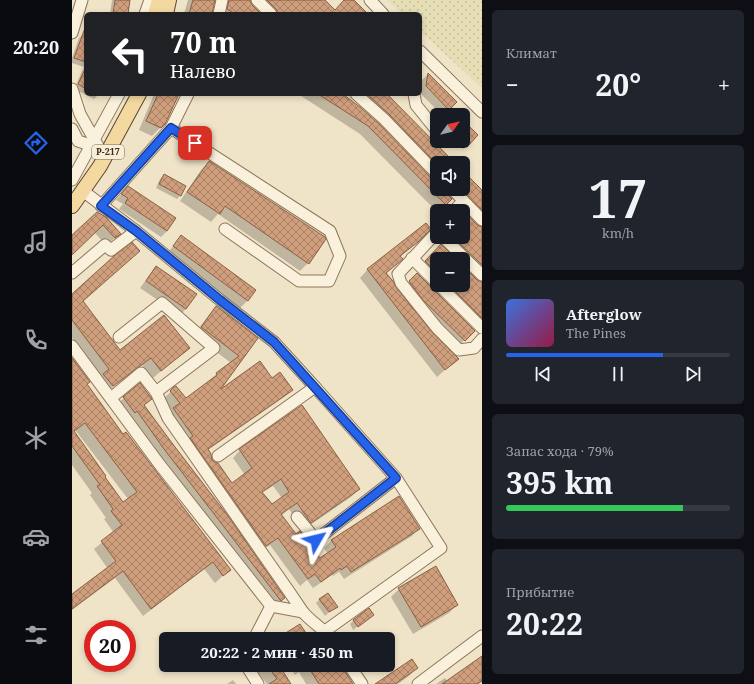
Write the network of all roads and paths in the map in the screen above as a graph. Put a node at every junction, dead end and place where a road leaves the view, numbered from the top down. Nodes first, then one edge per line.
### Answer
1 (82, 0) edge
2 (150, 0) edge
3 (159, 0) edge
4 (169, 0) edge
5 (257, 0) edge
6 (370, 0) edge
7 (146, 12) edge
8 (156, 12) edge
9 (166, 12) edge
10 (269, 12) edge
11 (381, 12) edge
12 (72, 33) edge
13 (422, 56) edge
14 (72, 89) edge
15 (118, 96) edge
16 (127, 96) edge
17 (138, 96) edge
18 (187, 96) edge
19 (358, 96) edge
20 (414, 96) edge
21 (482, 112) edge
22 (430, 122) edge
23 (171, 128) junction
24 (72, 129) edge
25 (95, 144) junction
26 (430, 167) edge
27 (72, 180) edge
28 (77, 191) edge
29 (458, 196) edge
30 (463, 201) junction
31 (460, 204) edge
32 (72, 206) edge
33 (101, 206) junction
34 (482, 220) edge
35 (225, 229) dead end
36 (136, 231) junction
37 (430, 239) edge
38 (450, 244) edge
39 (412, 258) junction
40 (72, 273) edge
41 (482, 275) edge
42 (430, 276) edge
43 (446, 292) edge
44 (482, 328) edge
45 (119, 337) dead end
46 (482, 338) edge
47 (72, 346) edge
48 (315, 387) junction
49 (156, 392) junction
50 (111, 398) junction
51 (218, 456) dead end
52 (396, 478) junction
53 (297, 517) dead end
54 (271, 606) junction
55 (302, 612) junction
56 (258, 632) edge
57 (324, 632) edge
58 (332, 632) edge
59 (482, 636) edge
60 (250, 672) edge
61 (354, 672) edge
62 (258, 684) edge
63 (362, 684) edge
64 (418, 684) edge

1 - 12 street
2 - 7 street
3 - 8 main road
4 - 9 main road
5 - 10 street
6 - 11 street
13 - 21 street
14 - 25 street
15 - 25 street
16 - 25 main road, Р-217
17 - 28 main road, Р-217
18 - 23 street
19 - 26 street
20 - 22 street
23 - 33 street
23 - 35 street
24 - 25 street
25 - 27 street
25 - 28 main road, Р-217
28 - 32 main road, Р-217
28 - 33 street
29 - 30 street
30 - 31 street
30 - 34 street
33 - 36 street
36 - 40 street
36 - 48 street
37 - 39 street
38 - 41 street
39 - 42 street
39 - 46 street
43 - 44 street
45 - 49 street
47 - 50 street
48 - 51 street
48 - 52 street
49 - 50 street
49 - 55 street
50 - 54 street
52 - 53 street
52 - 58 street
54 - 55 street
54 - 56 street
55 - 57 street
59 - 64 street
60 - 62 street
61 - 63 street

